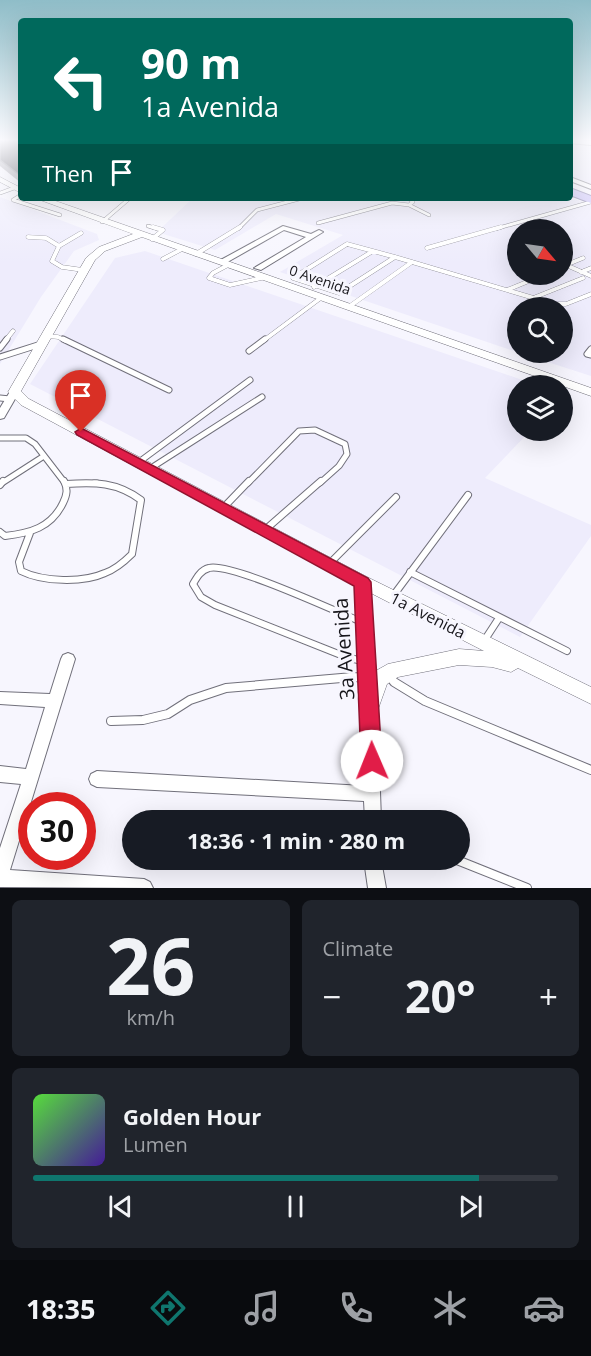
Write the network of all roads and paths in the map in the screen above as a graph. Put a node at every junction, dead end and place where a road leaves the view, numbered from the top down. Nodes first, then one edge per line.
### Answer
1 (2, 180) edge
2 (574, 180) edge
3 (591, 187) edge
4 (18, 190) edge
5 (573, 190) edge
6 (18, 191) edge
7 (18, 192) edge
8 (0, 193) edge
9 (591, 199) edge
10 (47, 201) edge
11 (126, 201) edge
12 (291, 201) edge
13 (412, 201) edge
14 (392, 203) joint
15 (409, 205) junction
16 (60, 215) dead end
17 (429, 215) dead end
18 (102, 222) junction
19 (318, 222) dead end
20 (148, 226) dead end
21 (81, 233) dead end
22 (139, 235) junction
23 (28, 237) dead end
24 (152, 239) junction
25 (59, 246) junction
26 (427, 248) dead end
27 (182, 249) junction
28 (374, 251) junction
29 (196, 254) junction
30 (395, 257) junction
31 (583, 258) dead end
32 (163, 259) dead end
33 (226, 262) junction
34 (412, 262) junction
35 (591, 268) edge
36 (83, 270) junction
37 (581, 272) junction
38 (262, 273) junction
39 (591, 276) edge
40 (583, 278) dead end
41 (519, 285) edge
42 (314, 286) junction
43 (507, 290) junction
44 (591, 294) edge
45 (322, 297) junction
46 (530, 297) edge
47 (536, 297) edge
48 (573, 301) edge
49 (350, 306) junction
50 (13, 331) dead end
51 (44, 339) junction
52 (0, 348) edge
53 (591, 349) edge
54 (249, 351) dead end
55 (591, 355) edge
56 (0, 357) edge
57 (250, 380) dead end
58 (169, 390) dead end
59 (591, 392) edge
60 (8, 396) edge
61 (262, 397) dead end
62 (0, 416) edge
63 (0, 438) edge
64 (44, 456) junction
65 (144, 466) junction
66 (66, 484) junction
67 (0, 485) edge
68 (468, 495) dead end
69 (396, 497) dead end
70 (223, 508) junction
71 (265, 530) junction
72 (0, 532) edge
73 (30, 533) junction
74 (328, 564) junction
75 (410, 573) junction
76 (363, 582) junction
77 (392, 597) junction
78 (499, 618) junction
79 (363, 623) junction
80 (483, 643) junction
81 (567, 651) dead end
82 (68, 659) dead end
83 (367, 662) junction
84 (388, 674) junction
85 (544, 674) junction
86 (368, 679) junction
87 (591, 696) edge
88 (0, 698) edge
89 (55, 701) junction
90 (370, 706) junction
91 (111, 721) dead end
92 (591, 770) edge
93 (0, 774) edge
94 (31, 777) junction
95 (96, 779) dead end
96 (373, 794) junction
97 (373, 810) edge
98 (470, 865) edge
99 (378, 870) edge
100 (0, 877) edge
101 (144, 888) edge
102 (377, 888) edge
103 (527, 888) edge

1 - 4 street
2 - 3 street
5 - 9 highway
6 - 8 lane
7 - 16 lane
9 - 26 lane
10 - 18 street, 0 Avenida
11 - 18 lane
12 - 29 lane
13 - 15 lane
14 - 15 lane
14 - 19 lane
15 - 17 lane
18 - 22 street, 0 Avenida
20 - 24 lane
21 - 25 lane
22 - 24 street, 0 Avenida
22 - 36 street
23 - 25 lane
24 - 27 street, 0 Avenida
25 - 36 lane
27 - 29 street, 0 Avenida
27 - 32 lane
28 - 30 lane
28 - 42 lane
28 - 42 lane
29 - 33 street, 0 Avenida
30 - 34 lane
30 - 42 lane
31 - 37 lane
33 - 38 street, 0 Avenida
33 - 38 lane
33 - 38 street
34 - 43 lane
34 - 49 lane
35 - 37 lane
36 - 51 street
37 - 39 lane
38 - 45 street, 0 Avenida
40 - 47 lane
41 - 43 lane
43 - 46 lane
44 - 48 lane
45 - 49 street, 0 Avenida
45 - 54 lane
49 - 59 street, 0 Avenida
50 - 52 lane
51 - 56 lane
51 - 58 lane
51 - 60 street
53 - 55 lane
57 - 65 lane
60 - 62 street
60 - 65 street, 1a Avenida
61 - 65 lane
63 - 64 lane
64 - 66 lane
64 - 67 lane
65 - 70 street, 1a Avenida
66 - 73 lane
66 - 73 lane
68 - 75 lane
69 - 74 lane
70 - 71 street, 1a Avenida
70 - 71 lane
71 - 74 street, 1a Avenida
72 - 73 lane
74 - 76 street, 1a Avenida
75 - 77 lane
75 - 78 lane
76 - 77 street, 1a Avenida
76 - 79 street, 3a Avenida
77 - 80 street, 1a Avenida
78 - 80 lane
78 - 81 lane
79 - 83 street, 3a Avenida
79 - 83 lane
80 - 85 street, 1a Avenida
82 - 89 street
83 - 86 street, 3a Avenida
84 - 85 street
84 - 90 street
84 - 92 lane
85 - 87 street, 1a Avenida
86 - 90 street, 3a Avenida
86 - 91 lane
88 - 89 street
89 - 94 street
90 - 96 street, 3a Avenida
93 - 94 street
94 - 100 street
95 - 96 street
96 - 97 street, 3a Avenida
98 - 103 lane
99 - 102 street
100 - 101 street

